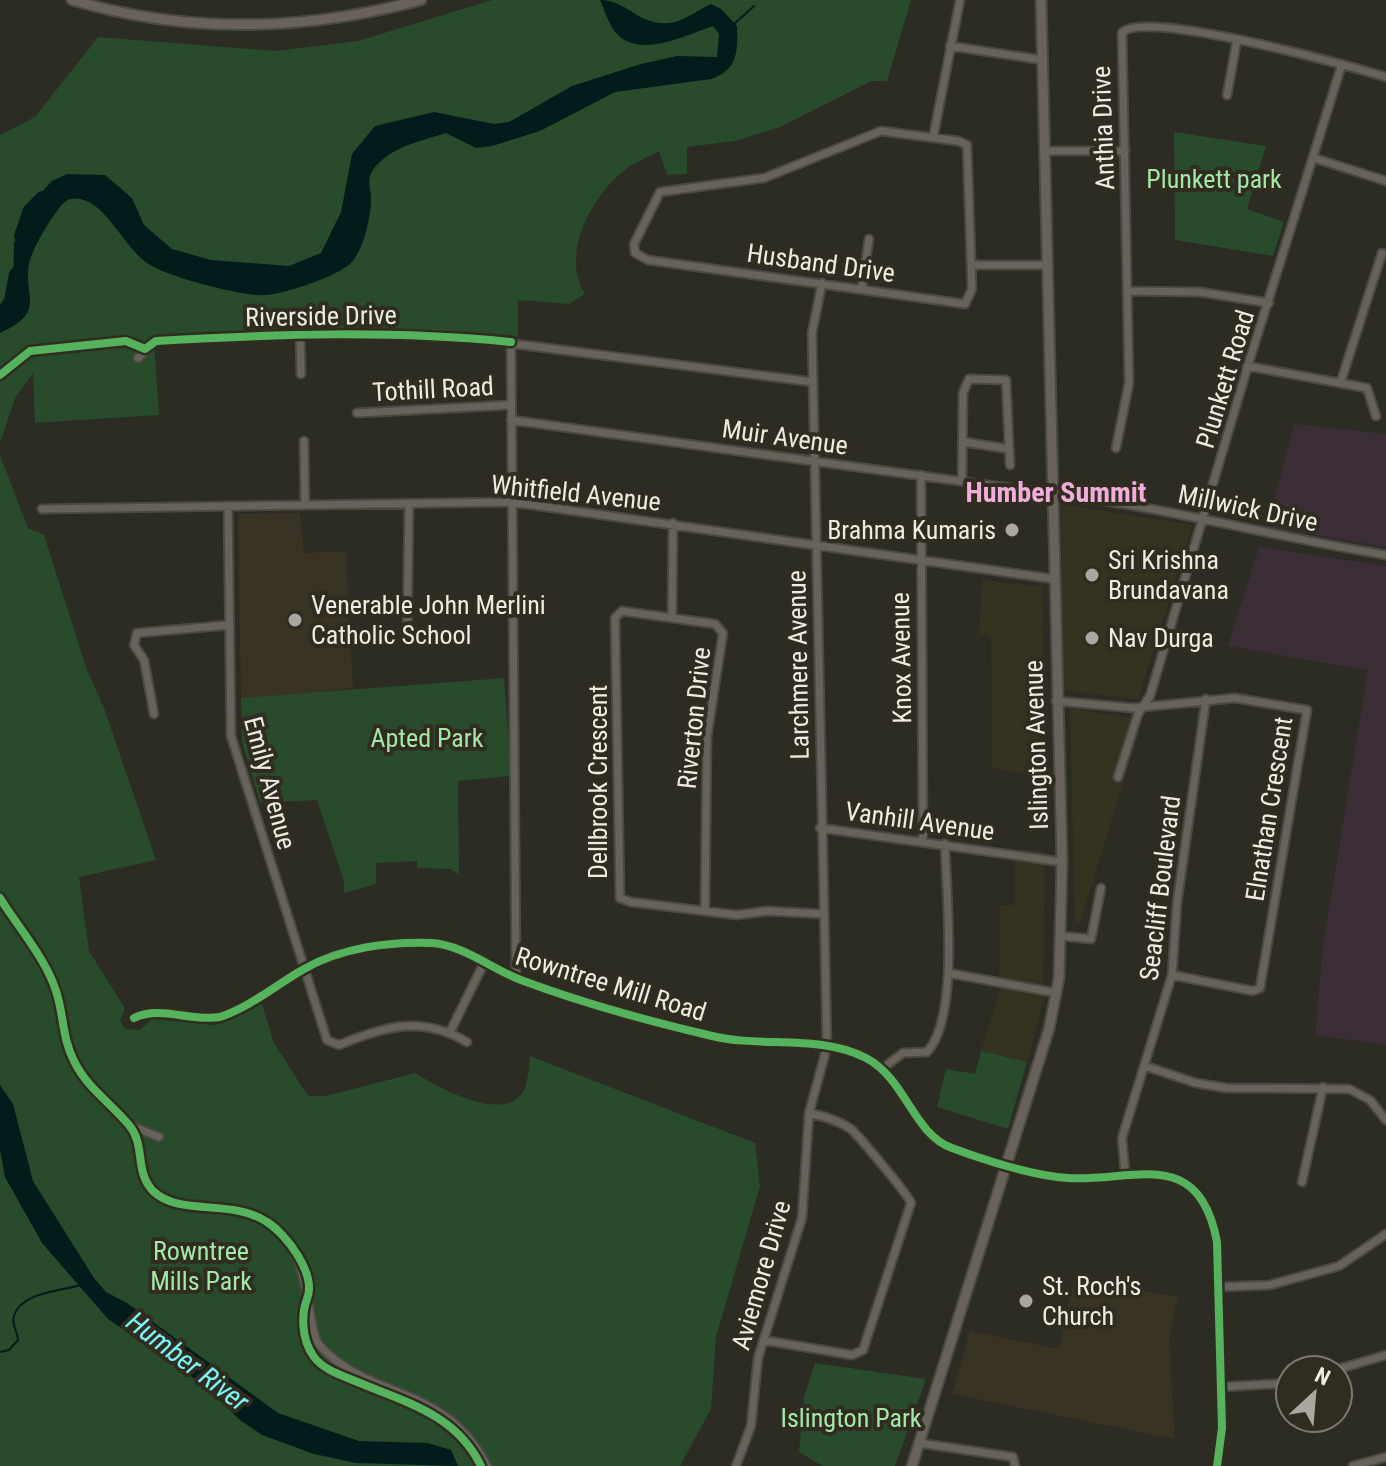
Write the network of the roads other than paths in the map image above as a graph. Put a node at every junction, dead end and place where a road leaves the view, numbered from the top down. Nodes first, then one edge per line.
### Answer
1 (72, 0) edge
2 (421, 0) edge
3 (960, 0) edge
4 (1041, 0) edge
5 (1237, 40) junction
6 (950, 46) junction
7 (1043, 60) junction
8 (1342, 64) junction
9 (1386, 77) edge
10 (1227, 95) dead end
11 (933, 138) junction
12 (1046, 151) junction
13 (1125, 151) junction
14 (1314, 158) junction
15 (1386, 181) edge
16 (869, 239) dead end
17 (634, 250) junction
18 (1382, 253) dead end
19 (624, 256) dead end
20 (972, 265) junction
21 (1045, 265) junction
22 (822, 283) junction
23 (862, 287) junction
24 (1128, 291) junction
25 (1269, 303) junction
26 (300, 333) junction
27 (511, 342) junction
28 (138, 358) dead end
29 (13, 366) dead end
30 (1247, 366) junction
31 (301, 374) dead end
32 (0, 375) edge
33 (1341, 381) junction
34 (813, 382) junction
35 (511, 405) junction
36 (357, 413) dead end
37 (1376, 416) dead end
38 (511, 420) junction
39 (304, 441) dead end
40 (964, 442) junction
41 (1116, 448) dead end
42 (1009, 449) junction
43 (815, 461) junction
44 (1010, 465) dead end
45 (921, 475) junction
46 (962, 481) junction
47 (1054, 493) junction
48 (511, 502) junction
49 (409, 504) junction
50 (305, 505) junction
51 (228, 506) junction
52 (42, 509) dead end
53 (1204, 517) junction
54 (673, 523) junction
55 (816, 545) junction
56 (1386, 555) edge
57 (919, 558) junction
58 (1054, 579) junction
59 (672, 618) junction
60 (229, 625) junction
61 (407, 640) dead end
62 (1206, 699) junction
63 (1056, 701) junction
64 (1145, 706) junction
65 (154, 714) dead end
66 (1118, 777) dead end
67 (820, 828) junction
68 (923, 840) junction
69 (945, 844) junction
70 (1062, 862) junction
71 (1101, 888) dead end
72 (0, 898) edge
73 (705, 910) junction
74 (824, 914) junction
75 (1061, 936) junction
76 (484, 963) junction
77 (306, 968) junction
78 (948, 973) junction
79 (1172, 975) junction
80 (516, 978) junction
81 (1057, 993) junction
82 (134, 1018) dead end
83 (450, 1032) junction
84 (467, 1042) dead end
85 (827, 1047) junction
86 (1145, 1066) junction
87 (883, 1068) junction
88 (1323, 1087) junction
89 (809, 1113) junction
90 (1386, 1120) edge
91 (129, 1125) junction
92 (159, 1137) dead end
93 (1006, 1164) junction
94 (1125, 1173) junction
95 (1302, 1182) dead end
96 (1386, 1234) edge
97 (1219, 1287) junction
98 (763, 1340) junction
99 (1386, 1355) edge
100 (1354, 1364) edge
101 (1274, 1384) edge
102 (1221, 1387) junction
103 (919, 1443) junction
104 (1386, 1457) edge
105 (487, 1466) edge
106 (736, 1466) edge
107 (912, 1466) edge
108 (1015, 1466) edge
109 (1217, 1466) edge
110 (1353, 1466) edge

1 - 2 main road
3 - 6 street
4 - 7 main road, Islington Avenue
5 - 8 street, Anthia Drive
5 - 10 street
5 - 13 street, Anthia Drive
6 - 7 street
6 - 11 street
7 - 12 main road, Islington Avenue
8 - 9 street, Anthia Drive
8 - 14 street, Plunkett Road
11 - 17 street
11 - 20 street, Husband Drive
12 - 13 street
12 - 21 main road, Islington Avenue
13 - 24 street, Anthia Drive
14 - 15 street
14 - 25 street, Plunkett Road
16 - 23 street
17 - 19 street
17 - 22 street, Husband Drive
18 - 33 street
20 - 21 street
20 - 23 street, Husband Drive
21 - 47 main road, Islington Avenue
22 - 23 street, Husband Drive
22 - 34 street, Larchmere Avenue
24 - 25 street
24 - 41 street, Anthia Drive
25 - 30 street, Plunkett Road
26 - 27 street, Riverside Drive
26 - 28 street, Riverside Drive
26 - 31 street
27 - 34 street, Riverside Drive
27 - 35 street
29 - 32 street
30 - 33 street
30 - 53 street, Plunkett Road
33 - 37 street
34 - 43 street, Larchmere Avenue
35 - 36 street, Tothill Road
35 - 38 street
38 - 43 street, Muir Avenue
38 - 48 street
39 - 50 street
40 - 42 street
40 - 42 street
40 - 46 street
42 - 44 street
43 - 45 street, Muir Avenue
43 - 55 street, Larchmere Avenue
45 - 46 street, Muir Avenue
45 - 57 street, Knox Avenue
46 - 47 street, Muir Avenue
47 - 53 street, Millwick Drive
47 - 58 main road, Islington Avenue
48 - 49 street, Whitfield Avenue
48 - 54 street, Whitfield Avenue
48 - 80 street
49 - 50 street, Whitfield Avenue
49 - 61 street
50 - 51 street, Whitfield Avenue
51 - 52 street, Whitfield Avenue
51 - 60 street, Emily Avenue
53 - 56 street, Millwick Drive
53 - 64 street, Plunkett Road
54 - 55 street, Whitfield Avenue
54 - 59 street
55 - 57 street, Whitfield Avenue
55 - 67 street, Larchmere Avenue
57 - 58 street, Whitfield Avenue
57 - 68 street, Knox Avenue
58 - 63 main road, Islington Avenue
59 - 73 street, Riverton Drive
59 - 73 street, Dellbrook Crescent
60 - 65 street
60 - 77 street, Emily Avenue
62 - 64 street, Elnathan Crescent
62 - 79 street, Seacliff Boulevard
62 - 79 street, Elnathan Crescent
63 - 64 street, Elnathan Crescent
63 - 70 main road, Islington Avenue
64 - 66 street, Plunkett Road
67 - 68 street, Vanhill Avenue
67 - 74 street, Larchmere Avenue
68 - 69 street, Vanhill Avenue
69 - 70 street, Vanhill Avenue
69 - 78 street
70 - 75 main road, Islington Avenue
71 - 75 street
72 - 91 street
73 - 74 street, Dellbrook Crescent
74 - 85 street, Larchmere Avenue
75 - 81 main road, Islington Avenue
76 - 77 street, Rowntree Mill Road
76 - 80 street, Rowntree Mill Road
76 - 83 street
77 - 82 street, Rowntree Mill Road
77 - 83 street, Emily Avenue
78 - 81 street
78 - 87 street
79 - 86 street, Seacliff Boulevard
80 - 85 street, Rowntree Mill Road
81 - 93 main road, Islington Avenue
83 - 84 street
85 - 87 street, Rowntree Mill Road
85 - 89 street, Aviemore Drive
86 - 88 street
86 - 94 street, Seacliff Boulevard
87 - 93 street, Rowntree Mill Road
88 - 90 street
88 - 95 street
89 - 98 street, Aviemore Drive
89 - 98 street
91 - 92 street
91 - 105 street
93 - 94 street, Rowntree Mill Road
93 - 103 main road, Islington Avenue
94 - 97 street, Rowntree Mill Road
96 - 97 street
97 - 102 street, Rowntree Mill Road
98 - 106 street, Aviemore Drive
99 - 100 street
101 - 102 street
102 - 109 street, Rowntree Mill Road
103 - 107 main road, Islington Avenue
103 - 108 street
104 - 110 street

